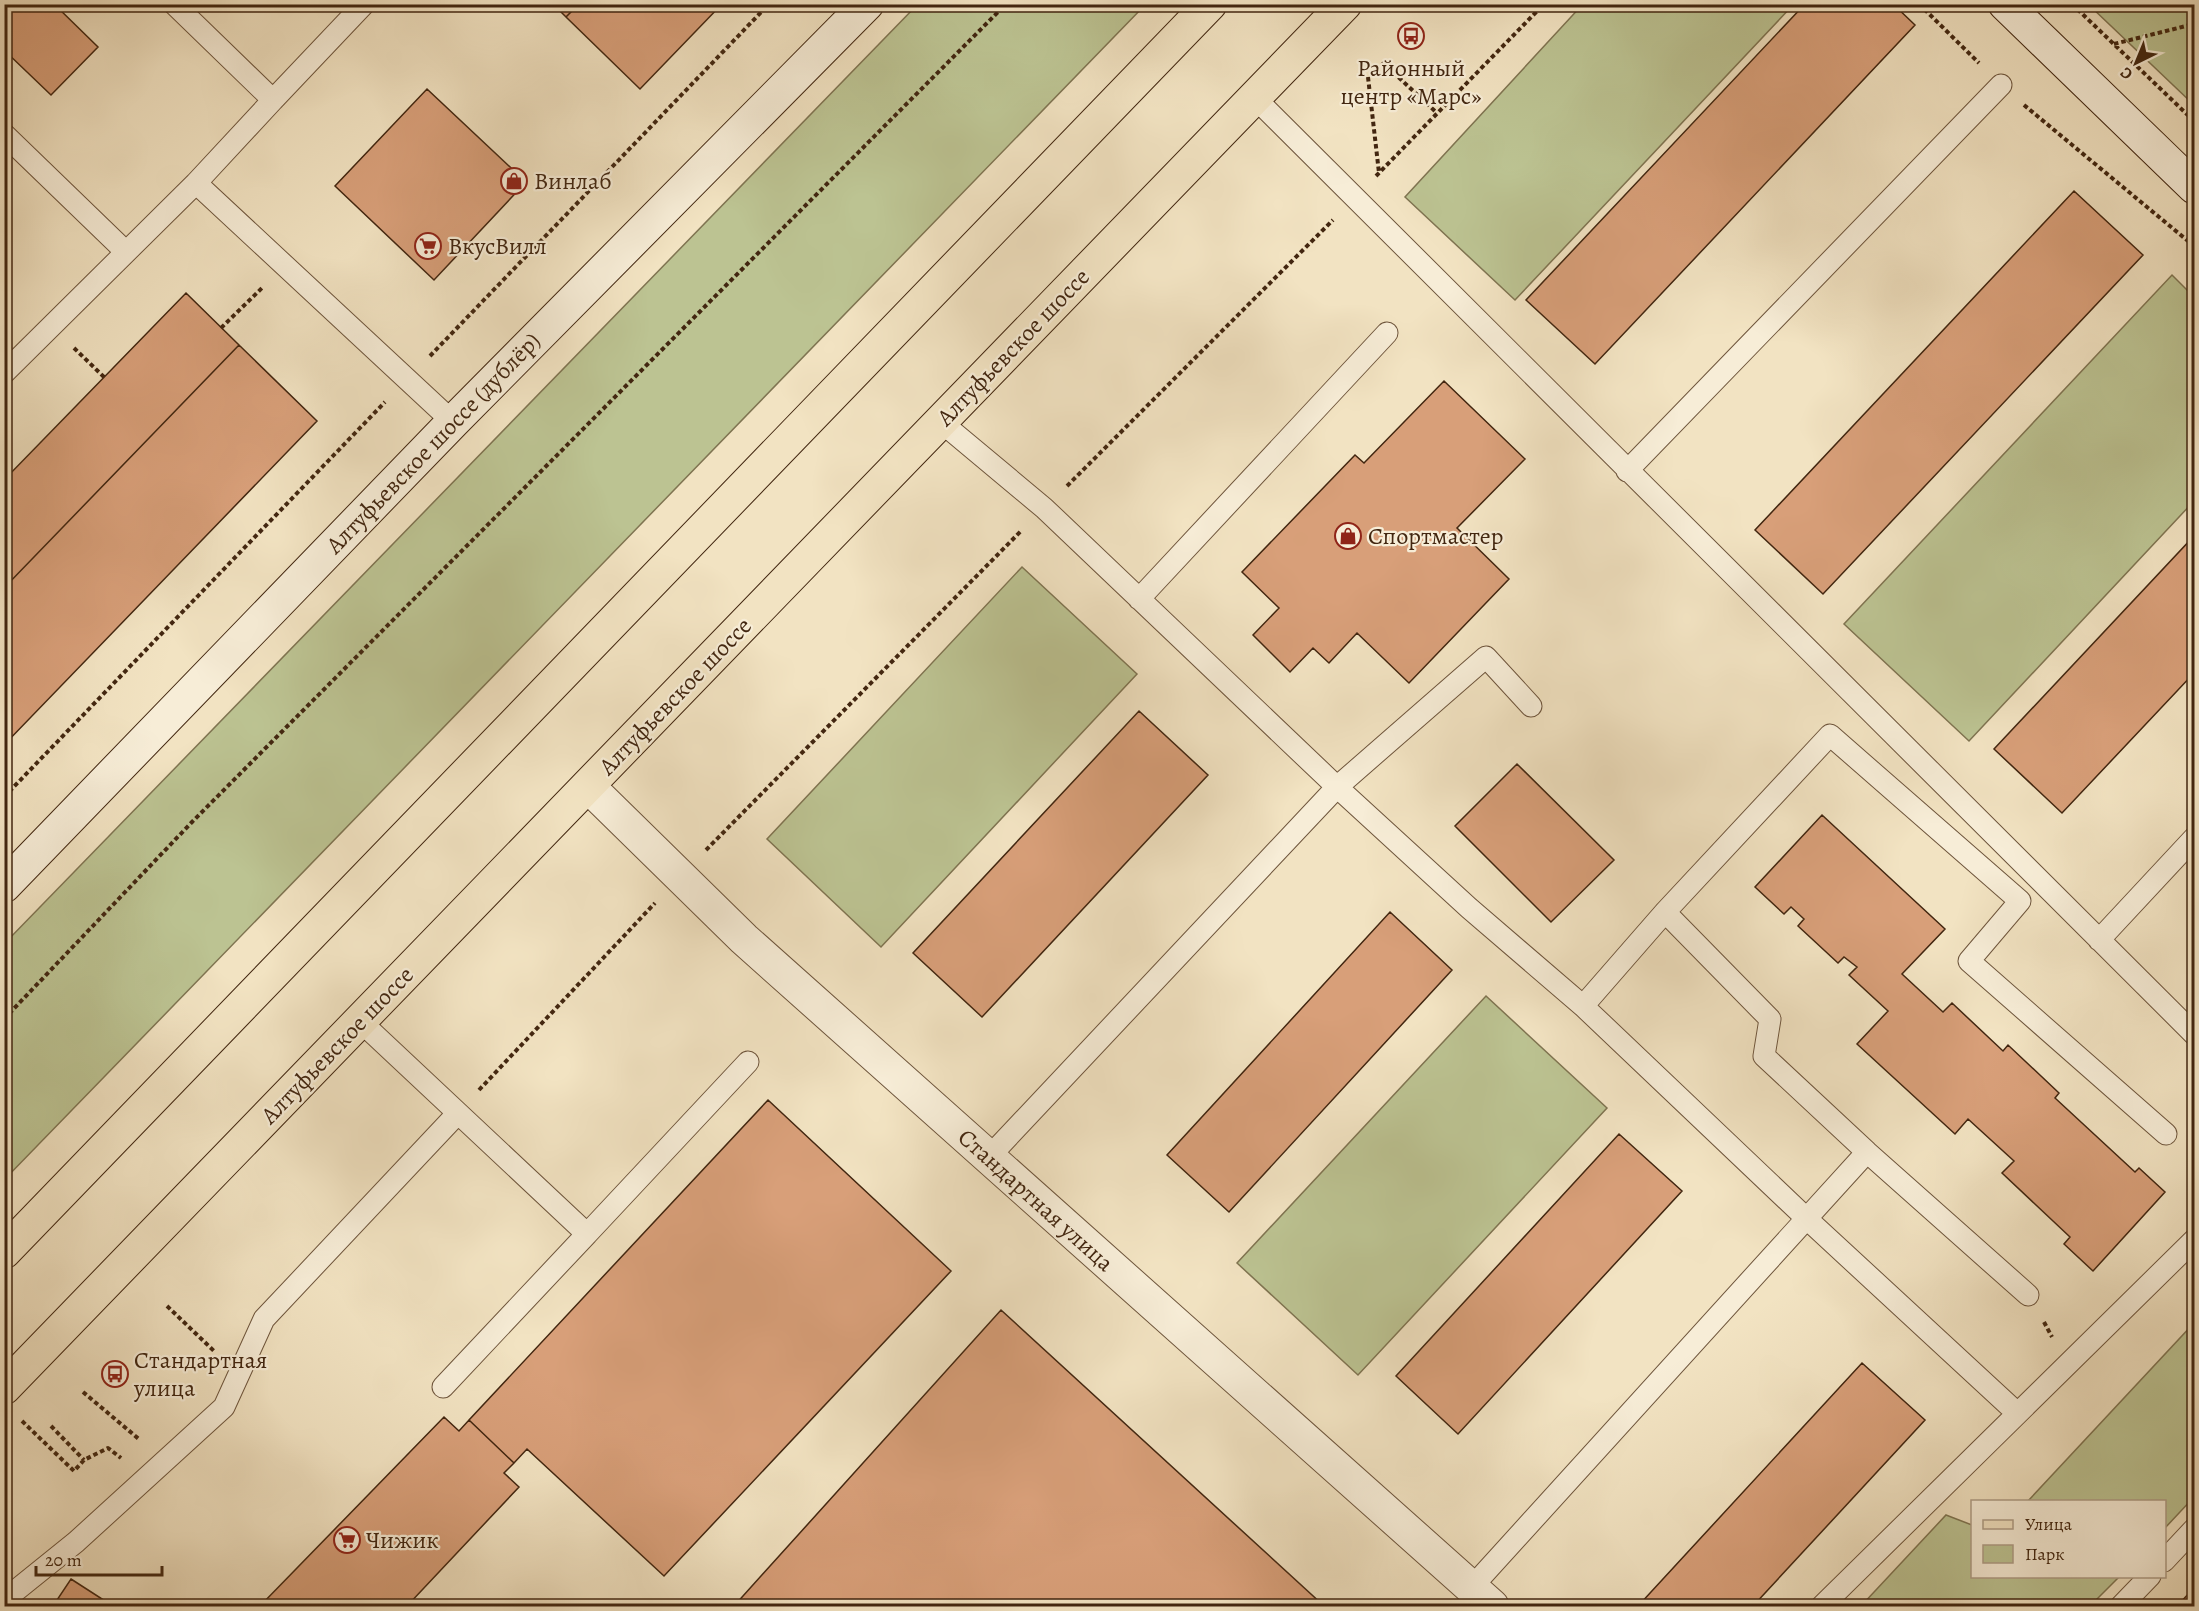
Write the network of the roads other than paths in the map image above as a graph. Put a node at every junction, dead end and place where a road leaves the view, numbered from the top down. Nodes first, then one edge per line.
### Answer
1 (174, 4) edge
2 (364, 4) edge
3 (867, 4) edge
4 (1210, 4) edge
5 (1345, 4) edge
6 (2005, 4) edge
7 (2001, 85) road end
8 (1255, 98) junction
9 (273, 100) junction
10 (4, 134) edge
11 (196, 183) junction
12 (2194, 187) edge
13 (126, 252) junction
14 (1387, 333) dead end
15 (4, 373) edge
16 (453, 422) junction
17 (941, 422) junction
18 (1627, 471) junction
19 (1139, 599) junction
20 (1531, 706) dead end
21 (588, 786) junction
22 (1338, 787) junction
23 (2194, 838) edge
24 (4, 886) edge
25 (1665, 912) junction
26 (2099, 940) junction
27 (1583, 1006) junction
28 (360, 1021) junction
29 (2194, 1034) edge
30 (748, 1062) dead end
31 (458, 1113) junction
32 (2166, 1134) dead end
33 (1867, 1152) junction
34 (988, 1158) junction
35 (1806, 1218) junction
36 (587, 1234) junction
37 (2194, 1240) edge
38 (4, 1252) edge
39 (2028, 1295) road end
40 (443, 1387) dead end
41 (4, 1388) edge
42 (2017, 1413) junction
43 (2194, 1529) edge
44 (2166, 1559) edge
45 (2148, 1578) edge
46 (1482, 1597) edge
47 (4, 1600) edge
48 (1822, 1606) edge
49 (2121, 1606) edge

1 - 9 lane
2 - 9 lane
3 - 16 main road, Алтуфьевское шоссе (дублёр)
4 - 38 main road
5 - 8 main road, Алтуфьевское шоссе
6 - 12 main road
7 - 18 lane
8 - 17 main road, Алтуфьевское шоссе
8 - 18 lane
9 - 11 lane
10 - 13 lane
11 - 13 lane
11 - 16 lane
13 - 15 lane
14 - 19 lane
16 - 24 main road, Алтуфьевское шоссе (дублёр)
17 - 19 lane
17 - 21 main road, Алтуфьевское шоссе
18 - 26 lane
19 - 22 lane
20 - 22 lane
21 - 28 main road, Алтуфьевское шоссе
21 - 34 main road, Стандартная улица
22 - 27 lane
22 - 34 lane
23 - 26 lane
25 - 27 lane
25 - 32 lane
25 - 33 lane
26 - 29 lane
27 - 35 lane
28 - 31 lane
28 - 41 main road, Алтуфьевское шоссе
30 - 36 lane
31 - 36 lane
31 - 47 lane
33 - 35 lane
33 - 39 lane
34 - 46 main road, Стандартная улица
35 - 42 lane
35 - 46 lane
36 - 40 lane
37 - 42 lane
42 - 48 lane
43 - 44 lane
45 - 49 lane

